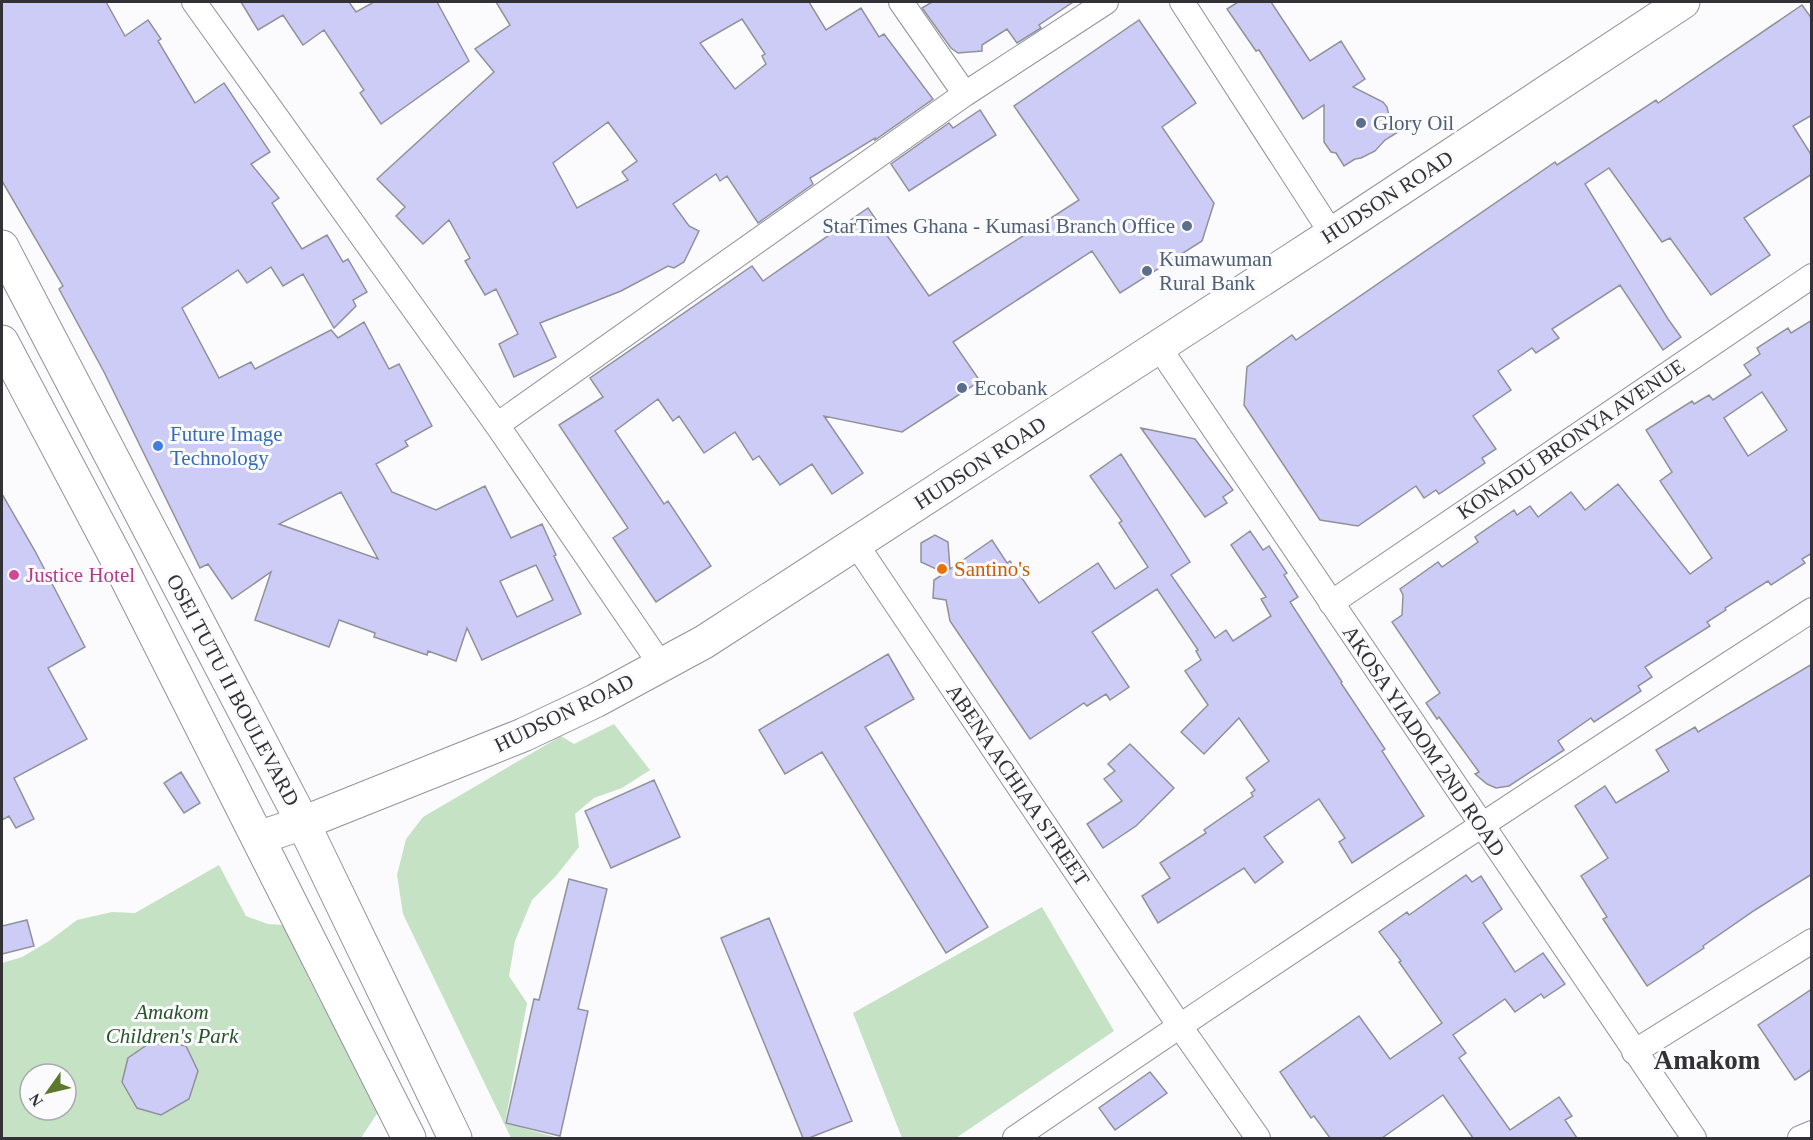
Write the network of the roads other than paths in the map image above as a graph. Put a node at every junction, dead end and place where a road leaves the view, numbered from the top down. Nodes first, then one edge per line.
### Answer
1 (194, 2) edge
2 (901, 2) edge
3 (1106, 2) edge
4 (1182, 2) edge
5 (1683, 2) edge
6 (965, 94) junction
7 (1332, 234) junction
8 (2, 247) edge
9 (1812, 276) edge
10 (2, 342) edge
11 (1158, 346) junction
12 (497, 425) junction
13 (856, 544) junction
14 (1332, 603) junction
15 (1812, 610) edge
16 (661, 665) junction
17 (303, 823) junction
18 (1480, 825) junction
19 (258, 838) junction
20 (1812, 942) edge
21 (1179, 1025) junction
22 (1634, 1052) junction
23 (1812, 1133) edge
24 (1692, 1137) edge
25 (409, 1138) edge
26 (455, 1138) edge
27 (1015, 1138) edge
28 (1258, 1138) edge
29 (1800, 1138) edge

1 - 12 street
2 - 6 street
3 - 6 street
4 - 7 street
5 - 7 main road, HUDSON ROAD
6 - 12 street
7 - 11 main road, HUDSON ROAD
8 - 17 main road, OSEI TUTU II BOULEVARD
9 - 14 street, KONADU BRONYA AVENUE
10 - 19 main road, OSEI TUTU II BOULEVARD
11 - 13 main road, HUDSON ROAD
11 - 14 street, AKOSA YIADOM 2ND ROAD
12 - 16 street
13 - 16 main road, HUDSON ROAD
13 - 21 street, ABENA ACHIAA STREET
14 - 18 street, AKOSA YIADOM 2ND ROAD
15 - 18 street
16 - 17 main road, HUDSON ROAD
17 - 19 main road, HUDSON ROAD
17 - 26 main road, OSEI TUTU II BOULEVARD
18 - 21 street
18 - 22 street, AKOSA YIADOM 2ND ROAD
19 - 25 main road, OSEI TUTU II BOULEVARD
20 - 22 street
21 - 27 street
21 - 28 street, ABENA ACHIAA STREET
22 - 24 street, AKOSA YIADOM 2ND ROAD
23 - 29 street

